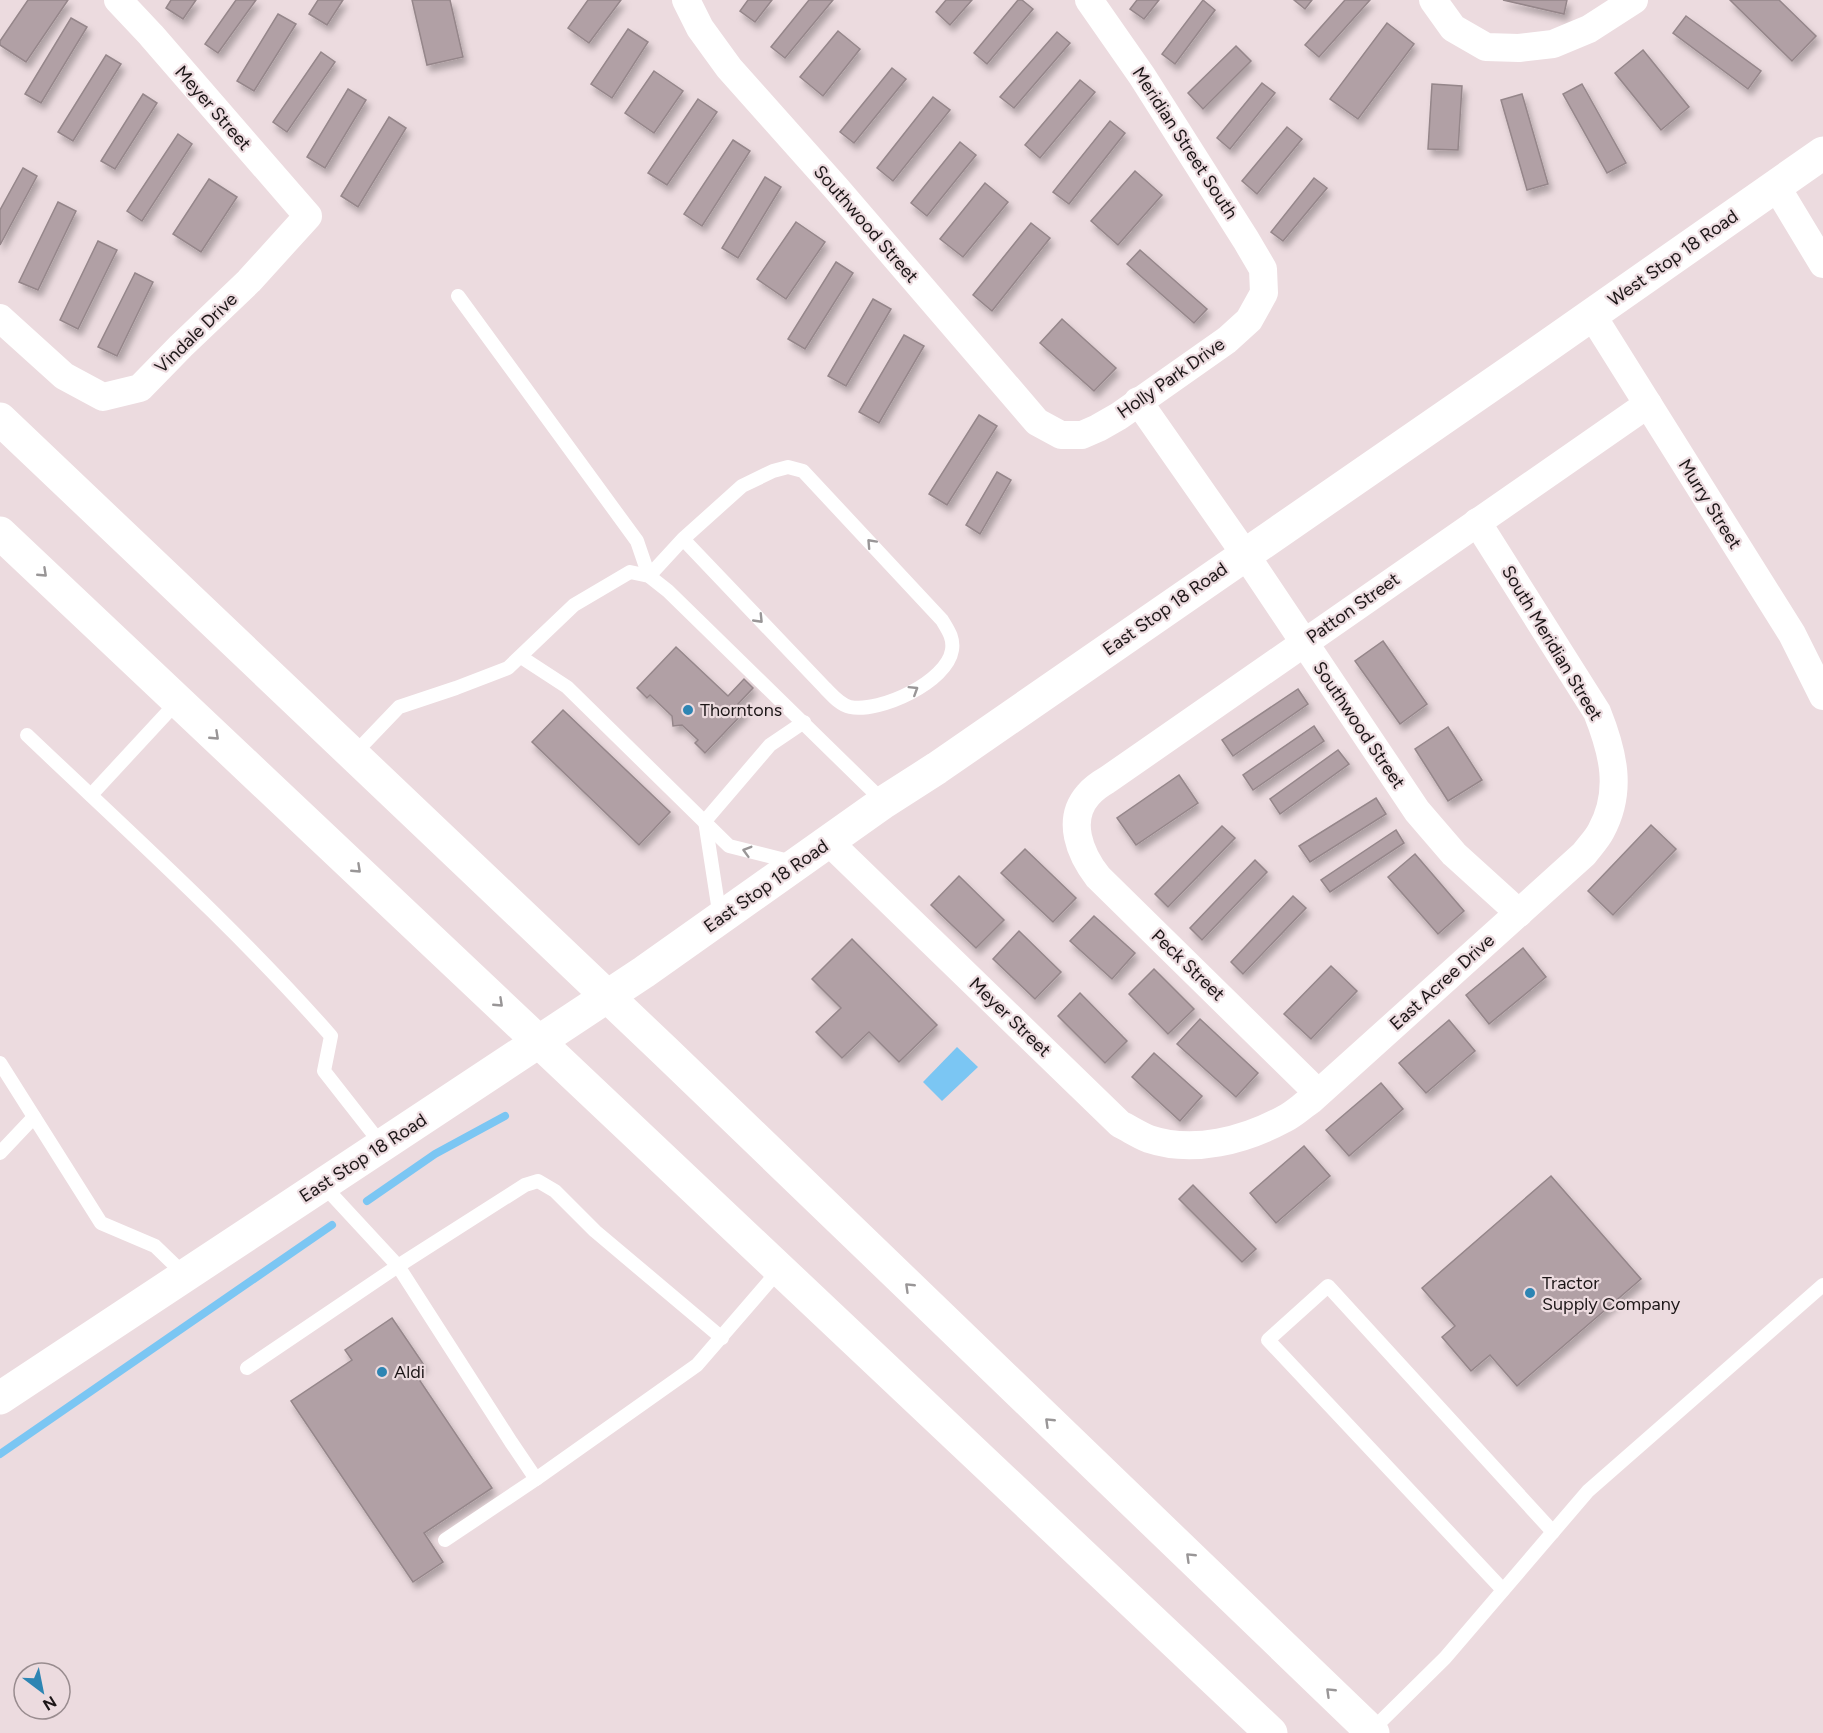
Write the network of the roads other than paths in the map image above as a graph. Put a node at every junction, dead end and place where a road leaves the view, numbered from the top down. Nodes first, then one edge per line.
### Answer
1 (118, 0) edge
2 (686, 0) edge
3 (1089, 0) edge
4 (1433, 0) edge
5 (1634, 0) edge
6 (1823, 153) edge
7 (1776, 186) junction
8 (308, 216) joint
9 (1823, 264) edge
10 (1264, 293) joint
11 (458, 296) dead end
12 (1592, 315) junction
13 (0, 318) edge
14 (1523, 363) joint
15 (1138, 401) junction
16 (1647, 404) junction
17 (0, 419) edge
18 (1061, 435) joint
19 (1477, 522) junction
20 (0, 533) edge
21 (682, 539) junction
22 (1245, 554) junction
23 (649, 576) junction
24 (1304, 642) junction
25 (521, 657) junction
26 (1817, 667) edge
27 (1823, 696) edge
28 (178, 701) junction
29 (804, 722) junction
30 (27, 735) dead end
31 (354, 754) junction
32 (1614, 769) joint
33 (91, 795) junction
34 (884, 802) junction
35 (705, 821) junction
36 (1076, 825) joint
37 (829, 842) junction
38 (798, 863) junction
39 (1518, 913) junction
40 (720, 919) junction
41 (607, 996) junction
42 (539, 1041) junction
43 (0, 1063) edge
44 (1318, 1093) junction
45 (34, 1117) junction
46 (1213, 1144) joint
47 (382, 1145) junction
48 (0, 1153) edge
49 (323, 1184) junction
50 (398, 1266) junction
51 (780, 1269) junction
52 (185, 1275) junction
53 (1823, 1285) edge
54 (722, 1338) junction
55 (247, 1368) dead end
56 (4, 1388) edge
57 (537, 1479) junction
58 (1553, 1532) junction
59 (445, 1540) dead end
60 (1503, 1590) junction
61 (1371, 1732) edge
62 (1271, 1733) edge

1 - 8 street, Meyer Street
2 - 18 street, Southwood Street
3 - 10 street, Meridian Street South
4 - 5 street
6 - 7 main road, West Stop 18 Road
7 - 9 street
7 - 12 main road, West Stop 18 Road
8 - 13 street, Vindale Drive
10 - 15 street, Holly Park Drive
11 - 23 lane
12 - 14 main road, West Stop 18 Road
12 - 16 street, Murry Street
14 - 22 main road, East Stop 18 Road
15 - 18 street, Holly Park Drive
15 - 22 street, Southwood Street
16 - 19 street, Patton Street
16 - 26 street, Murry Street
17 - 31 main road
19 - 24 street, Patton Street
19 - 32 street, South Meridian Street
20 -> 28 main road
21 -> 21 lane
21 - 23 lane
22 - 24 street, Southwood Street
22 - 34 main road, East Stop 18 Road
23 - 25 lane
23 - 29 lane
24 - 36 street, Patton Street
24 - 39 street, Southwood Street
25 - 31 lane
25 - 35 lane
26 - 27 street, Murry Street
28 - 33 lane
28 -> 42 main road
29 - 34 lane
29 - 35 lane
30 - 33 lane
31 - 41 main road
32 - 39 street, East Acree Drive
33 - 47 lane
34 - 37 main road, East Stop 18 Road
38 -> 35 lane
35 - 40 lane
36 - 44 street, Peck Street
37 - 38 main road, East Stop 18 Road
37 - 46 street, Meyer Street
38 - 40 main road, East Stop 18 Road
39 - 44 street, East Acree Drive
40 - 41 main road, East Stop 18 Road
41 - 42 main road, East Stop 18 Road
61 -> 41 main road
42 - 47 main road, East Stop 18 Road
42 - 51 main road
43 - 45 lane
44 - 46 street, East Acree Drive
45 - 48 lane
45 - 52 lane
47 - 49 main road, East Stop 18 Road
49 - 50 lane
49 - 52 main road, East Stop 18 Road
50 - 54 lane
50 - 55 lane
50 - 57 lane
51 - 54 lane
51 - 62 main road
52 - 56 main road, East Stop 18 Road
53 - 58 lane
54 - 57 lane
57 - 59 lane
58 - 60 lane
58 - 60 lane
60 - 61 lane

